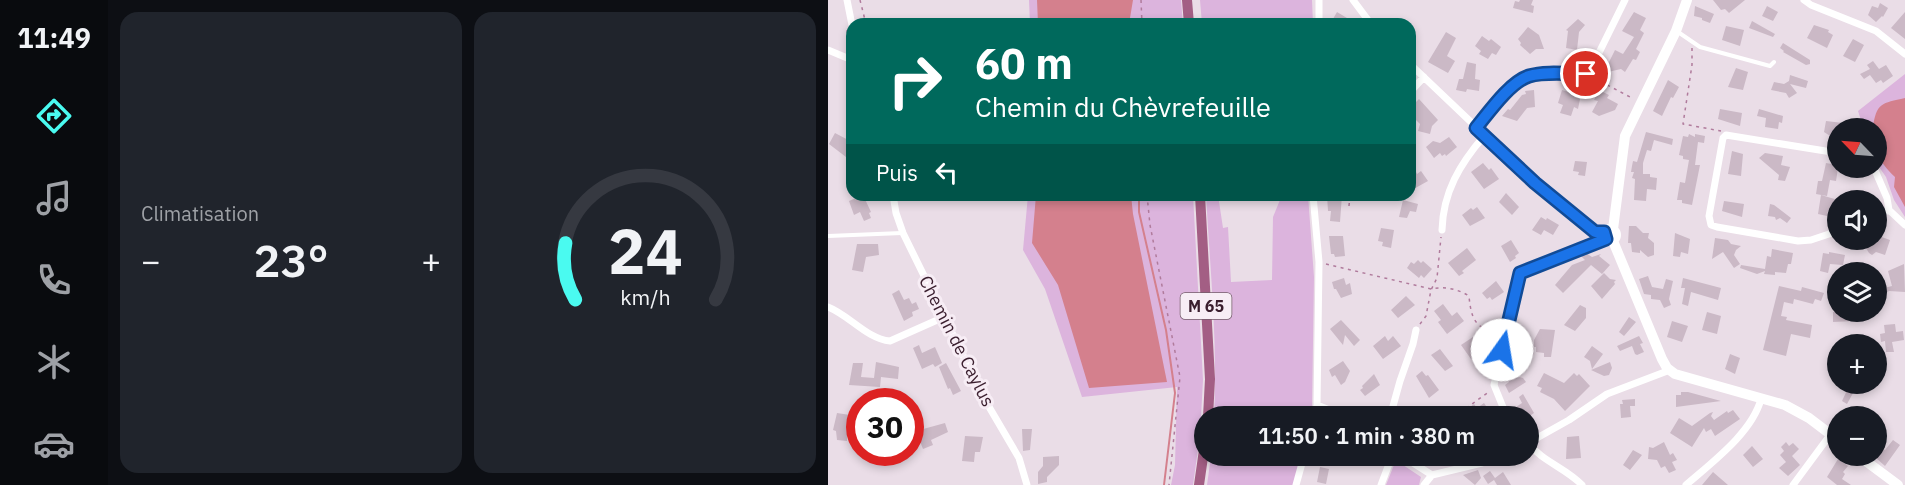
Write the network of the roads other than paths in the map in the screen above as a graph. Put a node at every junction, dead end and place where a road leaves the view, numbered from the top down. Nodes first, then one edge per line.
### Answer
1 (847, 0) edge
2 (1187, 0) edge
3 (1319, 0) edge
4 (1353, 0) edge
5 (1625, 0) edge
6 (1687, 0) edge
7 (1804, 0) edge
8 (850, 18) edge
9 (1188, 18) edge
10 (1319, 18) edge
11 (1366, 18) edge
12 (1676, 31) junction
13 (828, 50) edge
14 (1905, 54) edge
15 (846, 58) edge
16 (1774, 62) dead end
17 (1416, 70) edge
18 (1424, 77) junction
19 (1416, 86) edge
20 (1476, 128) junction
21 (1484, 136) junction
22 (1827, 151) edge
23 (1878, 178) edge
24 (894, 201) edge
25 (1200, 201) edge
26 (1314, 201) edge
27 (1888, 210) joint
28 (1905, 225) edge
29 (1442, 230) road end
30 (903, 232) junction
31 (1606, 235) junction
32 (1827, 235) edge
33 (828, 236) edge
34 (1590, 246) junction
35 (828, 307) edge
36 (944, 317) junction
37 (1416, 330) road end
38 (1670, 370) junction
39 (1761, 399) junction
40 (1317, 405) edge
41 (1209, 406) edge
42 (1393, 406) edge
43 (1503, 406) edge
44 (1827, 432) edge
45 (1539, 437) edge
46 (1827, 445) edge
47 (1539, 454) edge
48 (1202, 466) edge
49 (1301, 466) edge
50 (1388, 466) edge
51 (1418, 466) edge
52 (1470, 466) edge
53 (1872, 466) edge
54 (1432, 475) junction
55 (1027, 485) edge
56 (1199, 485) edge
57 (1296, 485) edge
58 (1381, 485) edge
59 (1424, 485) edge
60 (1582, 485) edge
61 (1686, 485) edge
62 (1793, 485) edge
63 (1898, 485) edge

1 - 8 street
2 - 9 main road
3 - 10 street
4 - 11 street
5 - 20 street
6 - 12 street
7 - 14 street
12 - 16 lane
12 - 31 street
13 - 15 street
17 - 18 street
18 - 19 street
18 - 20 street
20 - 21 street
21 - 29 street
21 - 31 street
22 - 32 street
23 - 27 street
24 - 30 street, Chemin de Caylus
25 - 41 main road, M 65
26 - 40 street
27 - 28 street
30 - 33 lane
30 - 36 street, Chemin de Caylus
31 - 34 street
31 - 34 street
31 - 38 street
34 - 43 street
35 - 36 street
36 - 55 street, Chemin de Caylus
37 - 42 street
38 - 39 street
38 - 45 street
39 - 44 street
39 - 61 street
46 - 62 street
47 - 60 street
48 - 56 main road
49 - 57 street
50 - 58 street
51 - 54 street
52 - 54 street
53 - 63 street
54 - 59 street

